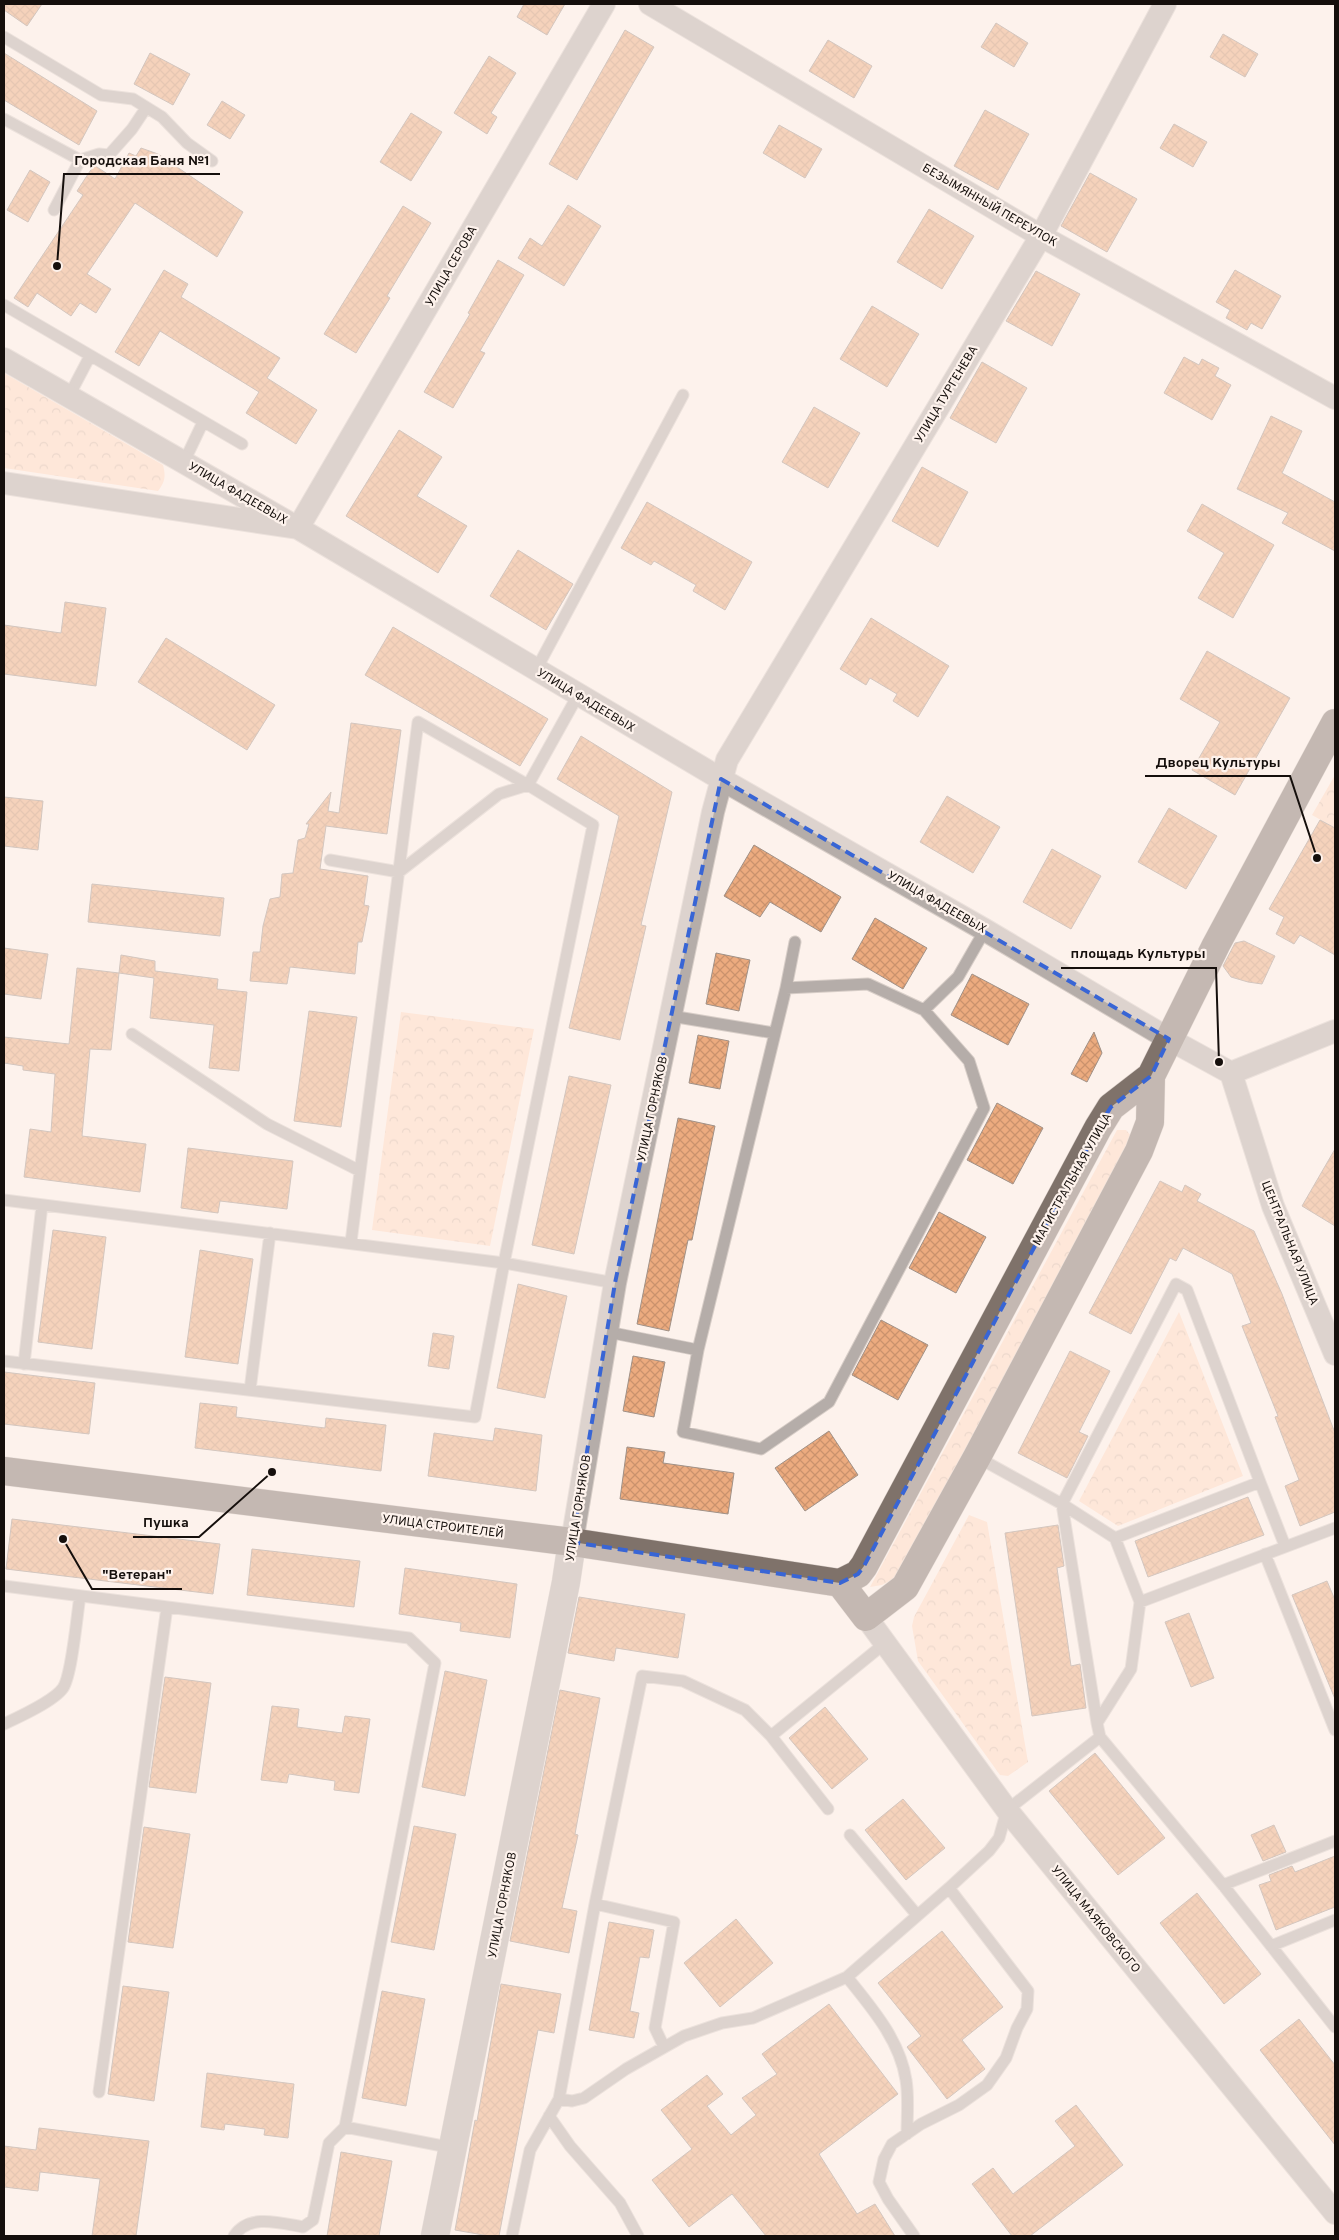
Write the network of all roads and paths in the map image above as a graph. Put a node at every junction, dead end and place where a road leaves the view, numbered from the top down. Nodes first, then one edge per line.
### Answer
1 (604, 4) edge
2 (650, 4) edge
3 (1165, 4) edge
4 (4, 37) edge
5 (146, 108) junction
6 (4, 119) edge
7 (80, 160) junction
8 (212, 161) dead end
9 (54, 210) dead end
10 (1041, 236) junction
11 (4, 305) edge
12 (90, 356) junction
13 (4, 359) edge
14 (683, 395) dead end
15 (69, 396) junction
16 (1335, 398) edge
17 (203, 422) junction
18 (242, 444) dead end
19 (184, 462) junction
20 (4, 483) edge
21 (298, 528) junction
22 (536, 670) junction
23 (578, 695) junction
24 (1335, 723) edge
25 (721, 779) junction
26 (528, 785) junction
27 (330, 860) dead end
28 (399, 872) junction
29 (985, 930) junction
30 (795, 942) dead end
31 (786, 988) junction
32 (924, 1010) junction
33 (671, 1016) junction
34 (1335, 1030) edge
35 (774, 1033) junction
36 (132, 1034) dead end
37 (1169, 1039) junction
38 (1231, 1073) junction
39 (1151, 1076) junction
40 (360, 1170) junction
41 (4, 1200) edge
42 (42, 1204) junction
43 (270, 1233) junction
44 (351, 1242) junction
45 (504, 1262) junction
46 (615, 1283) junction
47 (608, 1332) junction
48 (698, 1350) junction
49 (1335, 1354) edge
50 (4, 1361) edge
51 (24, 1364) junction
52 (250, 1390) junction
53 (977, 1457) junction
54 (4, 1471) edge
55 (1260, 1482) junction
56 (1062, 1504) junction
57 (1335, 1528) edge
58 (1115, 1538) junction
59 (572, 1542) junction
60 (1285, 1546) junction
61 (1264, 1554) junction
62 (840, 1583) junction
63 (4, 1586) edge
64 (80, 1596) junction
65 (1140, 1602) junction
66 (167, 1607) junction
67 (866, 1617) junction
68 (884, 1644) junction
69 (1097, 1723) junction
70 (4, 1724) edge
71 (1335, 1730) edge
72 (771, 1736) junction
73 (1100, 1737) junction
74 (828, 1809) dead end
75 (1007, 1810) junction
76 (850, 1835) dead end
77 (1335, 1841) edge
78 (1223, 1885) junction
79 (949, 1888) junction
80 (595, 1904) junction
81 (917, 1915) junction
82 (1335, 1920) edge
83 (1271, 1946) junction
84 (847, 1977) junction
85 (1335, 2027) edge
86 (664, 2047) junction
87 (99, 2092) dead end
88 (559, 2099) junction
89 (549, 2116) junction
90 (345, 2127) junction
91 (907, 2134) junction
92 (454, 2148) junction
93 (1332, 2202) edge
94 (234, 2236) edge
95 (435, 2236) edge
96 (512, 2236) edge
97 (638, 2236) edge
98 (914, 2236) edge

1 - 21 street, УЛИЦА СЕРОВА
2 - 10 street, БЕЗЫМЯННЫЙ ПЕРЕУЛОК
3 - 10 street, УЛИЦА ТУРГЕНЕВА
4 - 5 lane
5 - 7 lane
5 - 8 lane
6 - 7 lane
7 - 9 lane
10 - 16 street, БЕЗЫМЯННЫЙ ПЕРЕУЛОК
10 - 25 street, УЛИЦА ТУРГЕНЕВА
11 - 12 lane
12 - 15 lane
12 - 17 lane
13 - 15 street, УЛИЦА ФАДЕЕВЫХ
14 - 22 lane
15 - 19 street, УЛИЦА ФАДЕЕВЫХ
17 - 18 lane
17 - 19 lane
19 - 21 street, УЛИЦА ФАДЕЕВЫХ
20 - 21 street
21 - 22 street, УЛИЦА ФАДЕЕВЫХ
22 - 23 street, УЛИЦА ФАДЕЕВЫХ
23 - 25 street, УЛИЦА ФАДЕЕВЫХ
23 - 26 lane
24 - 37 main road, МАГИСТРАЛЬНАЯ УЛИЦА
25 - 29 street, УЛИЦА ФАДЕЕВЫХ
25 - 33 street, УЛИЦА ГОРНЯКОВ
26 - 28 lane
26 - 28 lane
26 - 45 lane
27 - 28 lane
28 - 40 lane
29 - 32 lane
29 - 37 street, УЛИЦА ФАДЕЕВЫХ
30 - 31 lane
31 - 32 lane
31 - 35 lane
32 - 48 lane
33 - 35 lane
33 - 46 street, УЛИЦА ГОРНЯКОВ
34 - 38 street
35 - 48 lane
36 - 40 lane
37 - 38 street, УЛИЦА ФАДЕЕВЫХ
37 - 39 main road, МАГИСТРАЛЬНАЯ УЛИЦА
38 - 49 street, ЦЕНТРАЛЬНАЯ УЛИЦА
39 - 53 main road
39 - 62 main road, МАГИСТРАЛЬНАЯ УЛИЦА
40 - 44 lane
41 - 42 lane
42 - 43 lane
42 - 51 lane
43 - 44 lane
43 - 52 lane
44 - 45 lane
45 - 46 lane
45 - 52 lane
46 - 47 street, УЛИЦА ГОРНЯКОВ
47 - 48 lane
47 - 59 street, УЛИЦА ГОРНЯКОВ
50 - 51 lane
51 - 52 lane
53 - 56 lane
53 - 67 main road
54 - 59 main road, УЛИЦА СТРОИТЕЛЕЙ
55 - 56 lane
55 - 58 lane
55 - 60 lane
56 - 58 lane
56 - 69 lane
57 - 60 lane
58 - 65 lane
59 - 62 main road, УЛИЦА СТРОИТЕЛЕЙ
59 - 92 street, УЛИЦА ГОРНЯКОВ
60 - 61 lane
61 - 65 lane
61 - 71 lane
62 - 67 main road
63 - 64 lane
64 - 66 lane
64 - 70 lane
65 - 69 lane
66 - 87 lane
66 - 90 lane
67 - 68 street, УЛИЦА МАЯКОВСКОГО
68 - 72 lane
68 - 75 street, УЛИЦА МАЯКОВСКОГО
69 - 73 lane
72 - 74 lane
72 - 80 lane
73 - 75 lane
73 - 78 lane
75 - 79 lane
75 - 93 street, УЛИЦА МАЯКОВСКОГО
76 - 81 lane
77 - 78 lane
78 - 83 lane
79 - 81 lane
79 - 91 lane
80 - 86 lane
80 - 88 lane
81 - 84 lane
82 - 83 lane
83 - 85 lane
84 - 86 lane
84 - 91 lane
86 - 88 lane
88 - 89 lane
89 - 96 lane
89 - 97 lane
90 - 92 lane
90 - 94 lane
91 - 98 lane
92 - 95 street, УЛИЦА ГОРНЯКОВ

